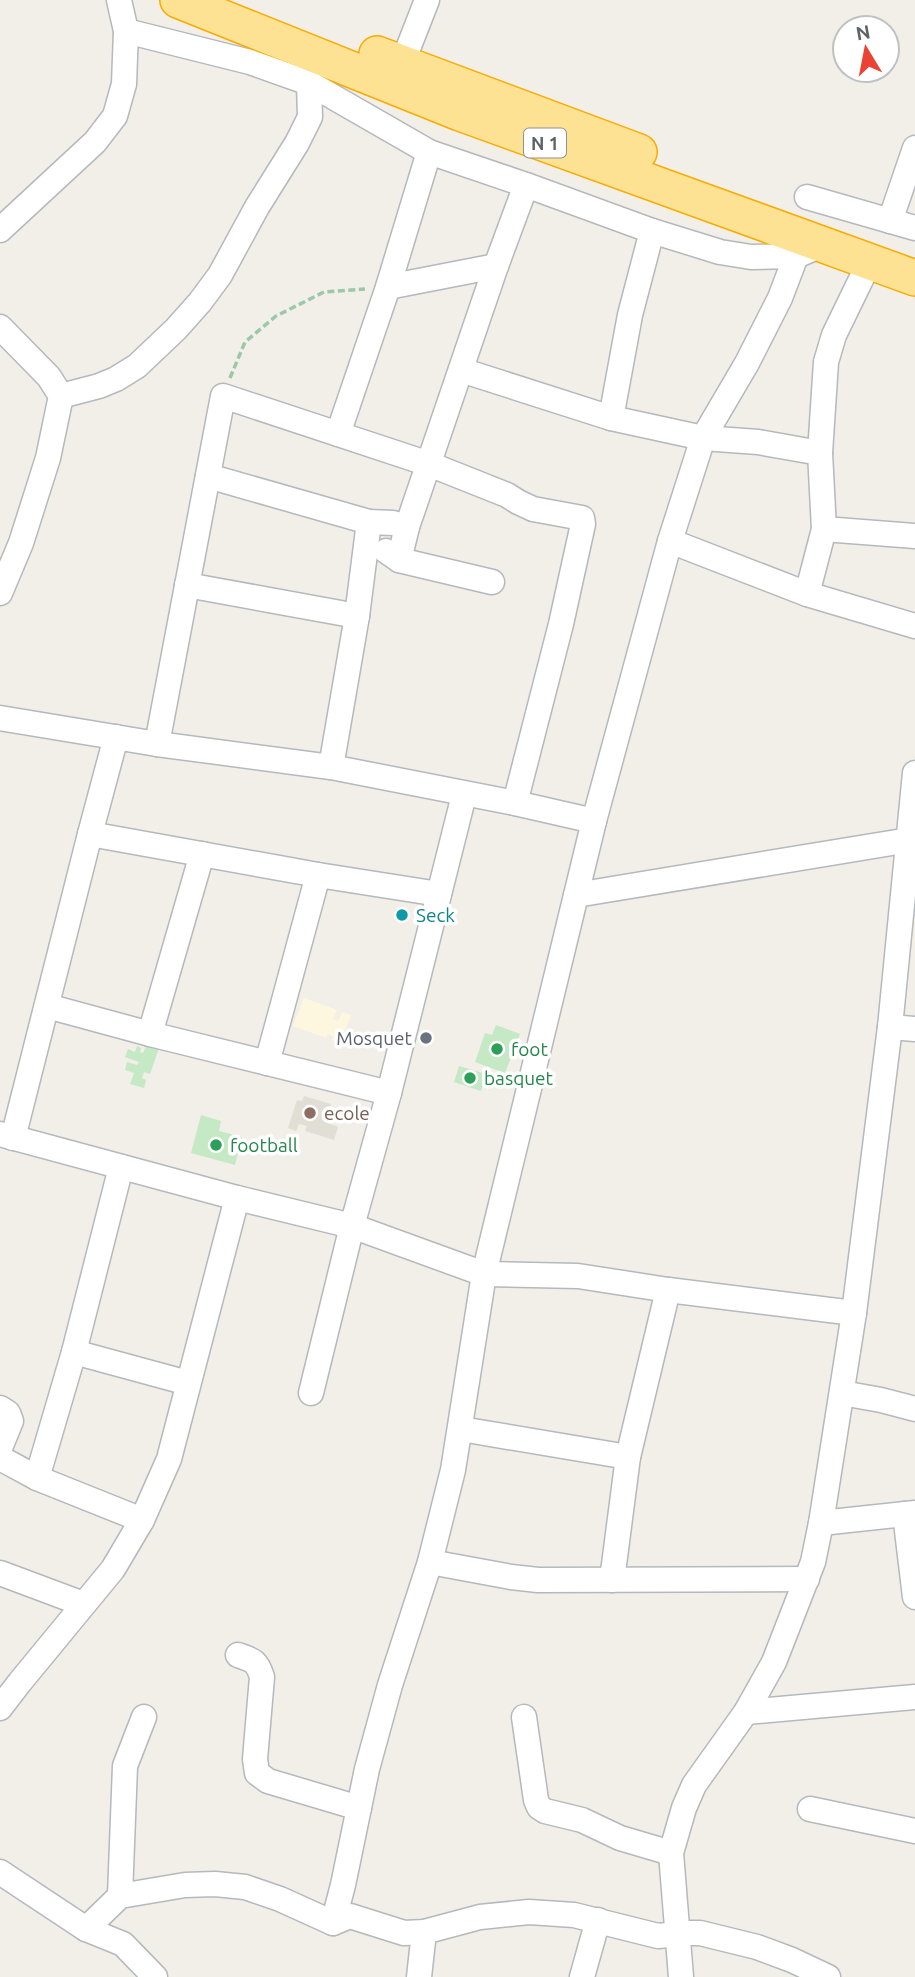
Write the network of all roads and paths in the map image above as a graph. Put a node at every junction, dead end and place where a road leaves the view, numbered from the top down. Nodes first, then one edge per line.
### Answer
1 (119, 0) edge
2 (178, 0) edge
3 (235, 0) edge
4 (427, 0) edge
5 (125, 31) junction
6 (402, 64) junction
7 (309, 83) junction
8 (915, 148) edge
9 (429, 152) junction
10 (526, 185) junction
11 (807, 197) dead end
12 (890, 221) junction
13 (915, 228) edge
14 (0, 230) edge
15 (652, 231) junction
16 (809, 250) junction
17 (915, 254) edge
18 (870, 261) junction
19 (496, 266) junction
20 (915, 278) edge
21 (388, 287) junction
22 (0, 327) edge
23 (461, 370) junction
24 (61, 396) junction
25 (223, 396) junction
26 (611, 418) junction
27 (338, 434) junction
28 (703, 438) junction
29 (820, 453) junction
30 (429, 464) junction
31 (208, 477) junction
32 (407, 527) junction
33 (824, 529) junction
34 (368, 531) junction
35 (915, 536) edge
36 (670, 541) junction
37 (400, 560) junction
38 (492, 582) dead end
39 (187, 585) junction
40 (0, 593) edge
41 (807, 594) junction
42 (357, 616) junction
43 (915, 626) edge
44 (0, 718) edge
45 (116, 737) junction
46 (157, 744) junction
47 (331, 767) junction
48 (915, 773) edge
49 (464, 794) junction
50 (515, 803) junction
51 (594, 821) junction
52 (90, 834) junction
53 (912, 840) edge
54 (202, 854) junction
55 (317, 875) junction
56 (439, 894) junction
57 (576, 895) junction
58 (908, 925) edge
59 (47, 1006) junction
60 (890, 1027) junction
61 (915, 1030) edge
62 (150, 1034) junction
63 (267, 1063) junction
64 (389, 1093) junction
65 (6, 1136) edge
66 (121, 1167) junction
67 (237, 1198) junction
68 (352, 1226) junction
69 (484, 1274) junction
70 (667, 1290) junction
71 (854, 1312) junction
72 (74, 1352) junction
73 (188, 1383) junction
74 (311, 1393) dead end
75 (842, 1393) junction
76 (0, 1408) edge
77 (915, 1409) edge
78 (461, 1429) junction
79 (0, 1448) edge
80 (0, 1458) edge
81 (628, 1458) junction
82 (37, 1478) junction
83 (910, 1514) edge
84 (142, 1520) junction
85 (821, 1522) junction
86 (430, 1562) junction
87 (0, 1573) edge
88 (807, 1579) junction
89 (612, 1580) junction
90 (915, 1597) edge
91 (83, 1604) junction
92 (238, 1655) dead end
93 (10, 1679) edge
94 (915, 1697) edge
95 (0, 1708) edge
96 (746, 1712) junction
97 (144, 1717) dead end
98 (524, 1717) dead end
99 (359, 1808) junction
100 (810, 1809) dead end
101 (915, 1831) edge
102 (671, 1853) junction
103 (0, 1874) edge
104 (120, 1896) junction
105 (598, 1920) junction
106 (333, 1923) junction
107 (86, 1929) junction
108 (424, 1932) junction
109 (677, 1935) junction
110 (155, 1977) edge
111 (419, 1977) edge
112 (582, 1977) edge
113 (681, 1977) edge
114 (828, 1977) edge

1 - 5 street
2 - 16 highway, N 1
3 - 6 highway, N 1
4 - 6 street
5 - 7 street
5 - 14 street
6 - 17 highway, N 1
7 - 9 street
7 - 24 street
8 - 12 street
9 - 10 street
9 - 21 street
10 - 15 street
10 - 19 street
11 - 12 street
12 - 13 street
15 - 16 street
15 - 26 street
16 - 18 highway, N 1
16 - 28 street
18 - 20 highway, N 1
18 - 29 street
19 - 21 street
19 - 23 street
21 - 25 path
21 - 27 street
22 - 24 street
23 - 26 street
23 - 30 street
24 - 40 street
25 - 27 street
25 - 31 street
26 - 28 street
27 - 30 street
28 - 29 street
28 - 36 street
29 - 33 street
30 - 32 street
30 - 50 street
31 - 34 street
31 - 39 street
32 - 34 street
32 - 37 street
33 - 35 street
33 - 41 street
34 - 37 street
34 - 42 street
36 - 41 street
36 - 51 street
37 - 38 street
39 - 42 street
39 - 46 street
41 - 43 street
42 - 47 street
44 - 45 street
45 - 46 street
45 - 52 street
46 - 47 street
47 - 49 street
48 - 53 street
49 - 50 street
49 - 56 street
50 - 51 street
51 - 57 street
52 - 54 street
52 - 59 street
53 - 57 street
53 - 58 street
54 - 55 street
54 - 62 street
55 - 56 street
55 - 63 street
56 - 64 street
57 - 69 street
58 - 60 street
59 - 62 street
59 - 65 street
60 - 61 street
60 - 71 street
62 - 63 street
63 - 64 street
64 - 68 street
65 - 66 street
66 - 67 street
66 - 72 street
67 - 68 street
67 - 73 street
68 - 69 street
68 - 74 street
69 - 70 street
69 - 78 street
70 - 71 street
70 - 81 street
71 - 75 street
72 - 73 street
72 - 82 street
73 - 84 street
75 - 77 street
75 - 85 street
76 - 79 street
78 - 81 street
78 - 86 street
80 - 82 street
81 - 89 street
82 - 84 street
83 - 85 street
83 - 90 street
84 - 91 street
85 - 88 street
86 - 89 street
86 - 99 street
87 - 91 street
88 - 89 street
88 - 96 street
91 - 93 street
92 - 99 street
93 - 95 street
94 - 96 street
96 - 102 street
97 - 104 street
98 - 102 street
99 - 106 street
100 - 101 street
102 - 109 street
103 - 107 street
104 - 106 street
104 - 107 street
105 - 108 street
105 - 109 street
105 - 112 street
106 - 108 street
107 - 110 street
108 - 111 street
109 - 113 street
109 - 114 street

